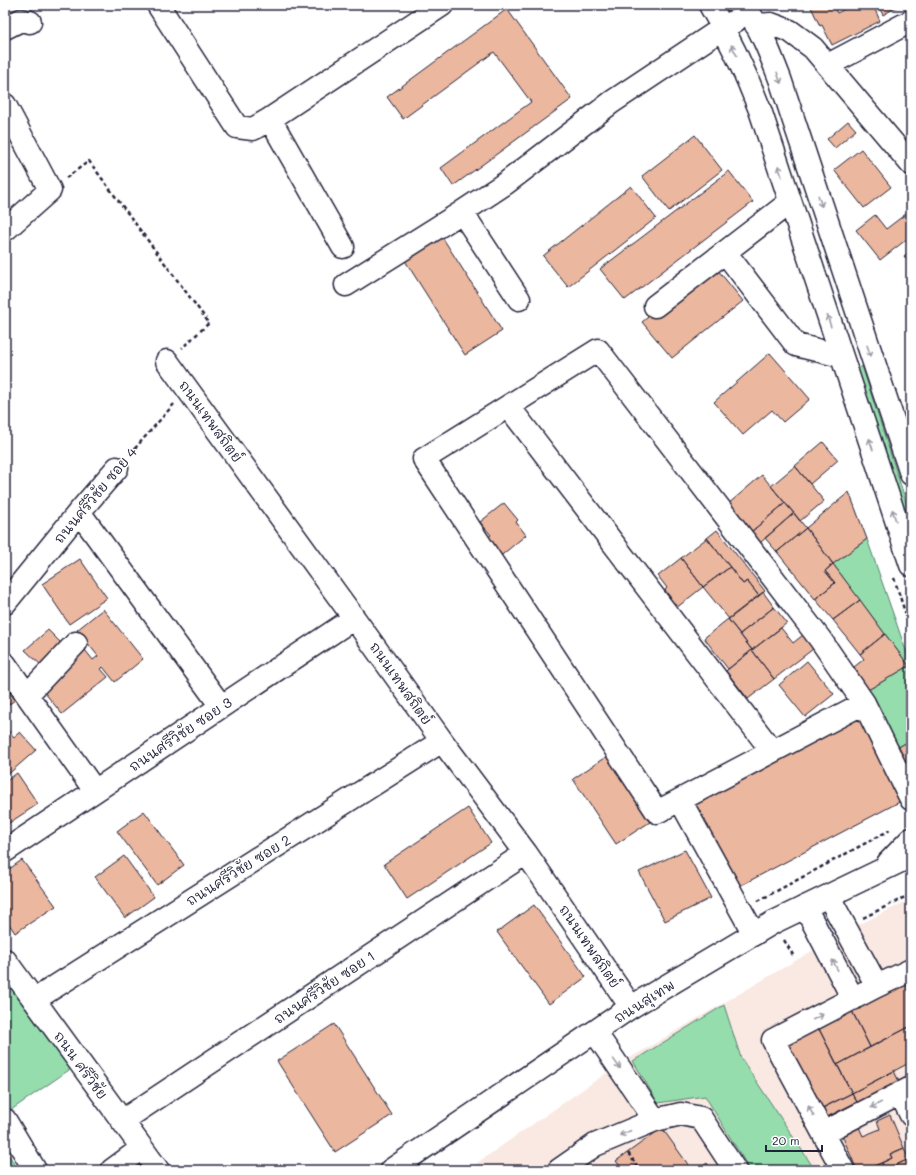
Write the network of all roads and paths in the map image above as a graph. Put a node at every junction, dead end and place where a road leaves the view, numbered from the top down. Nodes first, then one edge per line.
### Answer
1 (158, 5) edge
2 (442, 5) edge
3 (710, 5) edge
4 (750, 14) edge
5 (911, 21) edge
6 (30, 22) dead end
7 (5, 28) edge
8 (723, 28) junction
9 (828, 65) junction
10 (5, 105) edge
11 (270, 119) junction
12 (911, 164) edge
13 (50, 190) junction
14 (790, 202) junction
15 (462, 212) junction
16 (5, 230) edge
17 (343, 246) dead end
18 (725, 252) junction
19 (346, 285) dead end
20 (519, 300) dead end
21 (655, 306) dead end
22 (841, 356) junction
23 (167, 361) joint
24 (187, 388) junction
25 (509, 407) junction
26 (117, 468) joint
27 (911, 474) edge
28 (79, 512) junction
29 (911, 566) edge
30 (5, 603) edge
31 (354, 618) junction
32 (76, 643) dead end
33 (5, 664) edge
34 (27, 695) junction
35 (864, 703) junction
36 (221, 706) junction
37 (442, 741) junction
38 (772, 751) junction
39 (95, 791) junction
40 (911, 799) edge
41 (680, 800) junction
42 (903, 833) edge
43 (5, 851) edge
44 (526, 853) junction
45 (911, 856) edge
46 (911, 868) edge
47 (880, 871) junction
48 (911, 894) edge
49 (829, 897) junction
50 (805, 907) junction
51 (740, 910) junction
52 (845, 928) junction
53 (754, 934) junction
54 (5, 960) edge
55 (911, 970) edge
56 (877, 986) junction
57 (853, 999) junction
58 (34, 1000) junction
59 (631, 1007) junction
60 (595, 1032) junction
61 (906, 1090) edge
62 (911, 1115) edge
63 (5, 1120) edge
64 (655, 1120) junction
65 (122, 1121) junction
66 (823, 1133) junction
67 (142, 1148) junction
68 (35, 1170) edge
69 (112, 1170) edge
70 (158, 1170) edge
71 (391, 1170) edge
72 (559, 1170) edge
73 (734, 1170) edge
74 (843, 1170) edge

1 - 11 street
2 - 11 street
3 - 8 street
4 - 8 street
4 - 9 street
4 -> 27 street
5 - 9 street
6 - 7 street
14 -> 8 street
8 - 15 street
9 - 12 street
10 - 13 street
11 - 17 street
13 - 16 street
13 - 23 path
14 - 18 street
22 -> 14 street
15 - 19 street
15 - 20 street
18 - 21 street
18 - 22 street
29 -> 22 street
23 - 24 street, ถนนเทพสถิตย์
24 - 26 path, ถนนศรีวิชัย ซอย 4
24 - 31 street, ถนนเทพสถิตย์
25 - 35 street
25 - 38 street
25 - 41 street
26 - 28 street, ถนนศรีวิชัย ซอย 4
28 - 30 street, ถนนศรีวิชัย ซอย 4
28 - 36 street
31 - 36 street, ถนนศรีวิชัย ซอย 3
31 - 37 street, ถนนเทพสถิตย์
32 - 34 street
33 - 34 street
34 - 39 street
35 - 38 street
35 - 40 street
36 - 39 street, ถนนศรีวิชัย ซอย 3
37 - 44 street, ถนนเทพสถิตย์
37 - 58 street, ถนนศรีวิชัย ซอย 2
38 - 41 street
39 - 43 street, ถนนศรีวิชัย ซอย 3
41 - 51 street
42 - 47 street
42 - 51 path
44 - 59 street, ถนนเทพสถิตย์
44 - 65 street, ถนนศรีวิชัย ซอย 1
45 - 47 street, ถนนสุเทพ
46 - 47 street
47 - 49 street, ถนนสุเทพ
48 - 52 path
49 - 50 street, ถนนสุเทพ
49 - 52 street
50 - 53 street, ถนนสุเทพ
57 -> 50 street
51 - 53 street
52 - 56 street
53 - 59 street, ถนนสุเทพ
54 - 58 street, ถนน ศรีวิชัย
55 - 56 street
56 - 57 street
66 -> 57 street
58 - 65 street, ถนน ศรีวิชัย
59 - 60 street, ถนนสุเทพ
60 -> 64 street
60 - 71 street, ถนนสุเทพ
61 - 62 street
61 -> 66 street
63 - 68 street
64 -> 72 street
64 - 73 street
65 - 67 street, ถนน ศรีวิชัย
66 - 74 street
67 - 69 street
67 - 70 street, ถนน ศรีวิชัย

